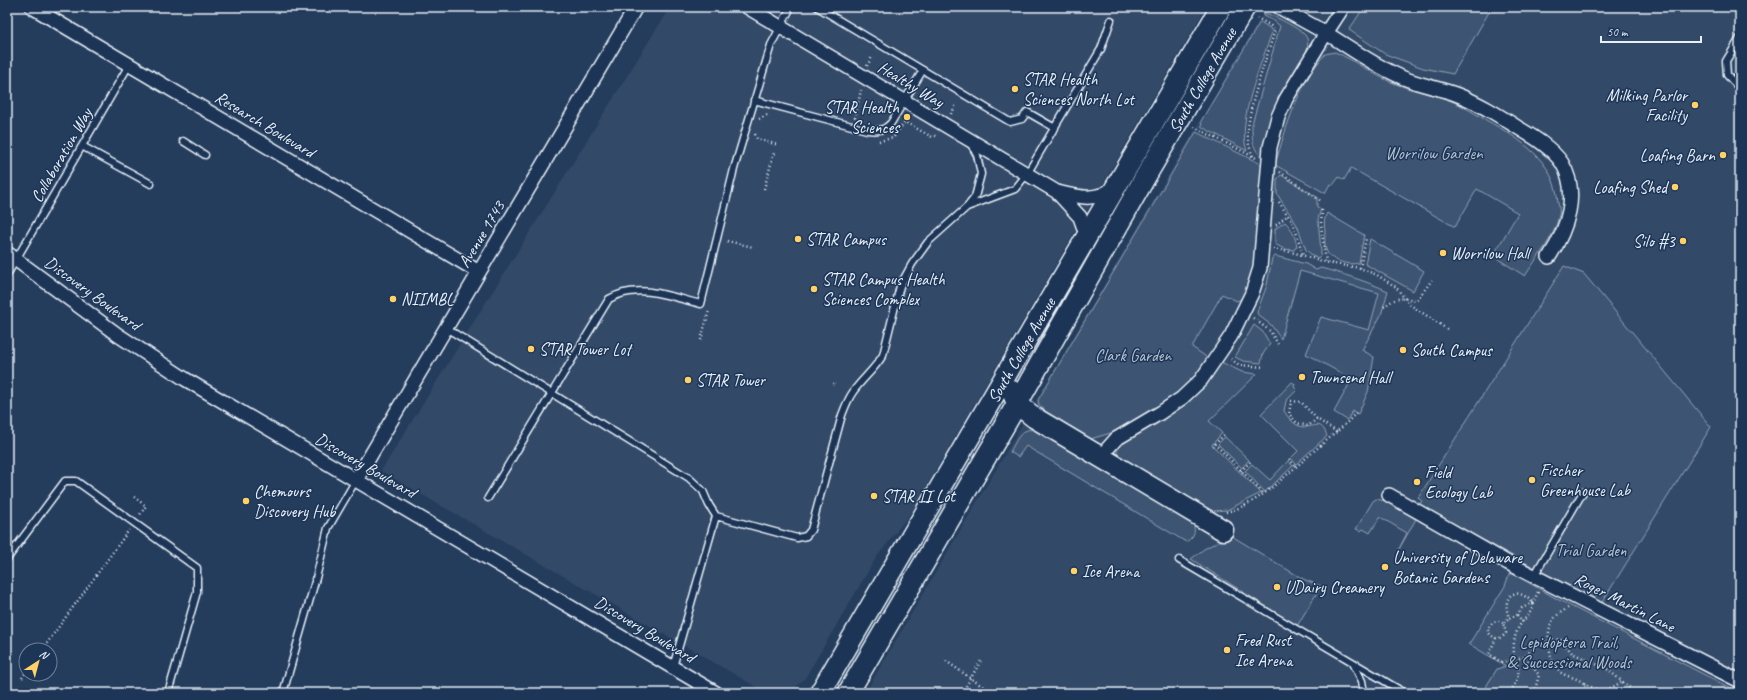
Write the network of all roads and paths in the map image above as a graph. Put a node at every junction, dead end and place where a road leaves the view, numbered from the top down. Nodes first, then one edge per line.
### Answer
1 (32, 7) edge
2 (636, 7) edge
3 (747, 7) edge
4 (791, 7) edge
5 (817, 7) edge
6 (1221, 7) edge
7 (1279, 7) edge
8 (1343, 7) edge
9 (1251, 13) edge
10 (1110, 20) dead end
11 (779, 26) junction
12 (1326, 33) junction
13 (1740, 38) edge
14 (872, 58) dead end
15 (129, 65) junction
16 (923, 70) junction
17 (863, 77) junction
18 (1740, 89) edge
19 (754, 100) junction
20 (905, 101) junction
21 (853, 126) junction
22 (1194, 127) dead end
23 (1055, 128) junction
24 (757, 139) dead end
25 (968, 139) junction
26 (183, 141) dead end
27 (778, 145) dead end
28 (82, 146) junction
29 (774, 152) dead end
30 (205, 155) dead end
31 (1253, 156) junction
32 (1269, 165) junction
33 (1027, 174) junction
34 (1276, 178) dead end
35 (151, 184) dead end
36 (1117, 186) junction
37 (764, 189) dead end
38 (1057, 192) junction
39 (1277, 198) dead end
40 (1321, 201) dead end
41 (967, 207) junction
42 (1322, 210) dead end
43 (1087, 237) junction
44 (1366, 239) dead end
45 (727, 241) dead end
46 (753, 247) dead end
47 (1268, 249) dead end
48 (12, 256) edge
49 (1303, 256) junction
50 (1549, 257) dead end
51 (1326, 262) junction
52 (1360, 268) junction
53 (480, 272) junction
54 (7, 276) edge
55 (1432, 280) dead end
56 (1405, 299) junction
57 (710, 305) dead end
58 (1384, 307) dead end
59 (1252, 317) dead end
60 (446, 328) junction
61 (1447, 329) dead end
62 (701, 340) dead end
63 (1278, 344) dead end
64 (1006, 374) junction
65 (551, 394) junction
66 (1017, 404) junction
67 (1356, 413) dead end
68 (1317, 419) junction
69 (1337, 432) junction
70 (1224, 435) dead end
71 (1100, 457) junction
72 (1289, 459) dead end
73 (1251, 461) dead end
74 (1296, 467) junction
75 (1241, 471) junction
76 (356, 480) junction
77 (1583, 492) dead end
78 (1264, 494) junction
79 (1389, 495) dead end
80 (134, 497) dead end
81 (488, 498) dead end
82 (716, 516) junction
83 (1223, 521) joint
84 (134, 523) junction
85 (7, 559) edge
86 (1179, 560) dead end
87 (1539, 578) junction
88 (1532, 603) junction
89 (1568, 608) dead end
90 (1517, 615) junction
91 (1508, 618) junction
92 (1523, 622) junction
93 (1503, 623) junction
94 (1496, 638) junction
95 (1548, 641) junction
96 (48, 642) edge
97 (1525, 657) junction
98 (982, 659) dead end
99 (1515, 659) junction
100 (946, 661) dead end
101 (1353, 662) junction
102 (673, 667) junction
103 (970, 679) junction
104 (1740, 681) edge
105 (1621, 682) junction
106 (1583, 683) junction
107 (1630, 688) dead end
108 (819, 690) edge
109 (168, 693) edge
110 (283, 693) edge
111 (716, 693) edge
112 (848, 693) edge
113 (962, 693) edge
114 (992, 693) edge
115 (1364, 693) edge
116 (1405, 693) edge
117 (1509, 693) edge
118 (1534, 693) edge
119 (1587, 693) edge

1 - 15 street, Research Boulevard
2 - 53 street, Avenue 1743
3 - 11 street, Healthy Way
4 - 11 lane
5 - 16 lane
6 - 36 main road, South College Avenue
7 - 12 street
8 - 12 street
9 - 31 path
9 - 66 main road, South College Avenue
10 - 23 lane
11 - 17 street, Healthy Way
11 - 19 lane
12 - 32 street
12 - 50 street
13 - 18 lane
14 - 17 path
15 - 28 lane, Collaboration Way
15 - 53 street, Research Boulevard
16 - 20 lane
16 - 23 lane
17 - 20 street, Healthy Way
17 - 21 path
19 - 21 lane
19 - 65 lane
20 - 21 lane
20 - 25 street, Healthy Way
22 - 31 path
23 - 33 lane
24 - 27 path
25 - 33 street, Healthy Way
25 - 41 lane
26 - 30 lane
28 - 35 lane
28 - 48 lane, Collaboration Way
29 - 37 path
31 - 32 path
32 - 71 street
33 - 38 street, Healthy Way
33 - 41 lane
34 - 40 path
36 - 38 street, Healthy Way
36 - 43 main road, South College Avenue
38 - 43 street, Healthy Way
39 - 49 path
41 - 82 lane
42 - 51 path
43 - 64 main road, South College Avenue
44 - 52 path
45 - 46 path
47 - 49 path
48 - 54 lane, Collaboration Way
48 - 76 street, Discovery Boulevard
49 - 51 path
51 - 52 path
52 - 56 path
53 - 60 street, Avenue 1743
55 - 56 path
56 - 58 path
56 - 61 path
57 - 62 path
59 - 63 path
60 - 65 lane
60 - 76 street, Avenue 1743
64 - 66 main road
64 - 108 main road, South College Avenue
65 - 81 lane
65 - 82 lane
66 - 71 main road
66 - 112 main road, South College Avenue
67 - 69 path
68 - 68 path
68 - 69 path
69 - 74 path
70 - 75 path
71 - 83 main road
72 - 74 path
73 - 75 path
74 - 78 path
75 - 78 path
76 - 102 street, Discovery Boulevard
76 - 110 lane
77 - 87 lane
78 - 83 path
79 - 87 street, Roger Martin Lane
80 - 84 path
82 - 102 lane
84 - 85 lane
84 - 96 path
84 - 109 lane
86 - 101 lane
87 - 88 path
87 - 104 street, Roger Martin Lane
88 - 90 path
88 - 91 path
88 - 92 path
89 - 95 path
90 - 91 path
90 - 92 path
91 - 93 path
92 - 99 path
93 - 94 path
93 - 94 path
94 - 99 path
95 - 97 path
95 - 105 path
95 - 106 path
97 - 99 path
97 - 118 path
98 - 103 path
99 - 117 path
100 - 103 path
101 - 115 lane
101 - 116 lane
102 - 111 street, Discovery Boulevard
103 - 113 path
103 - 114 path
105 - 106 path
105 - 107 path
106 - 119 path

